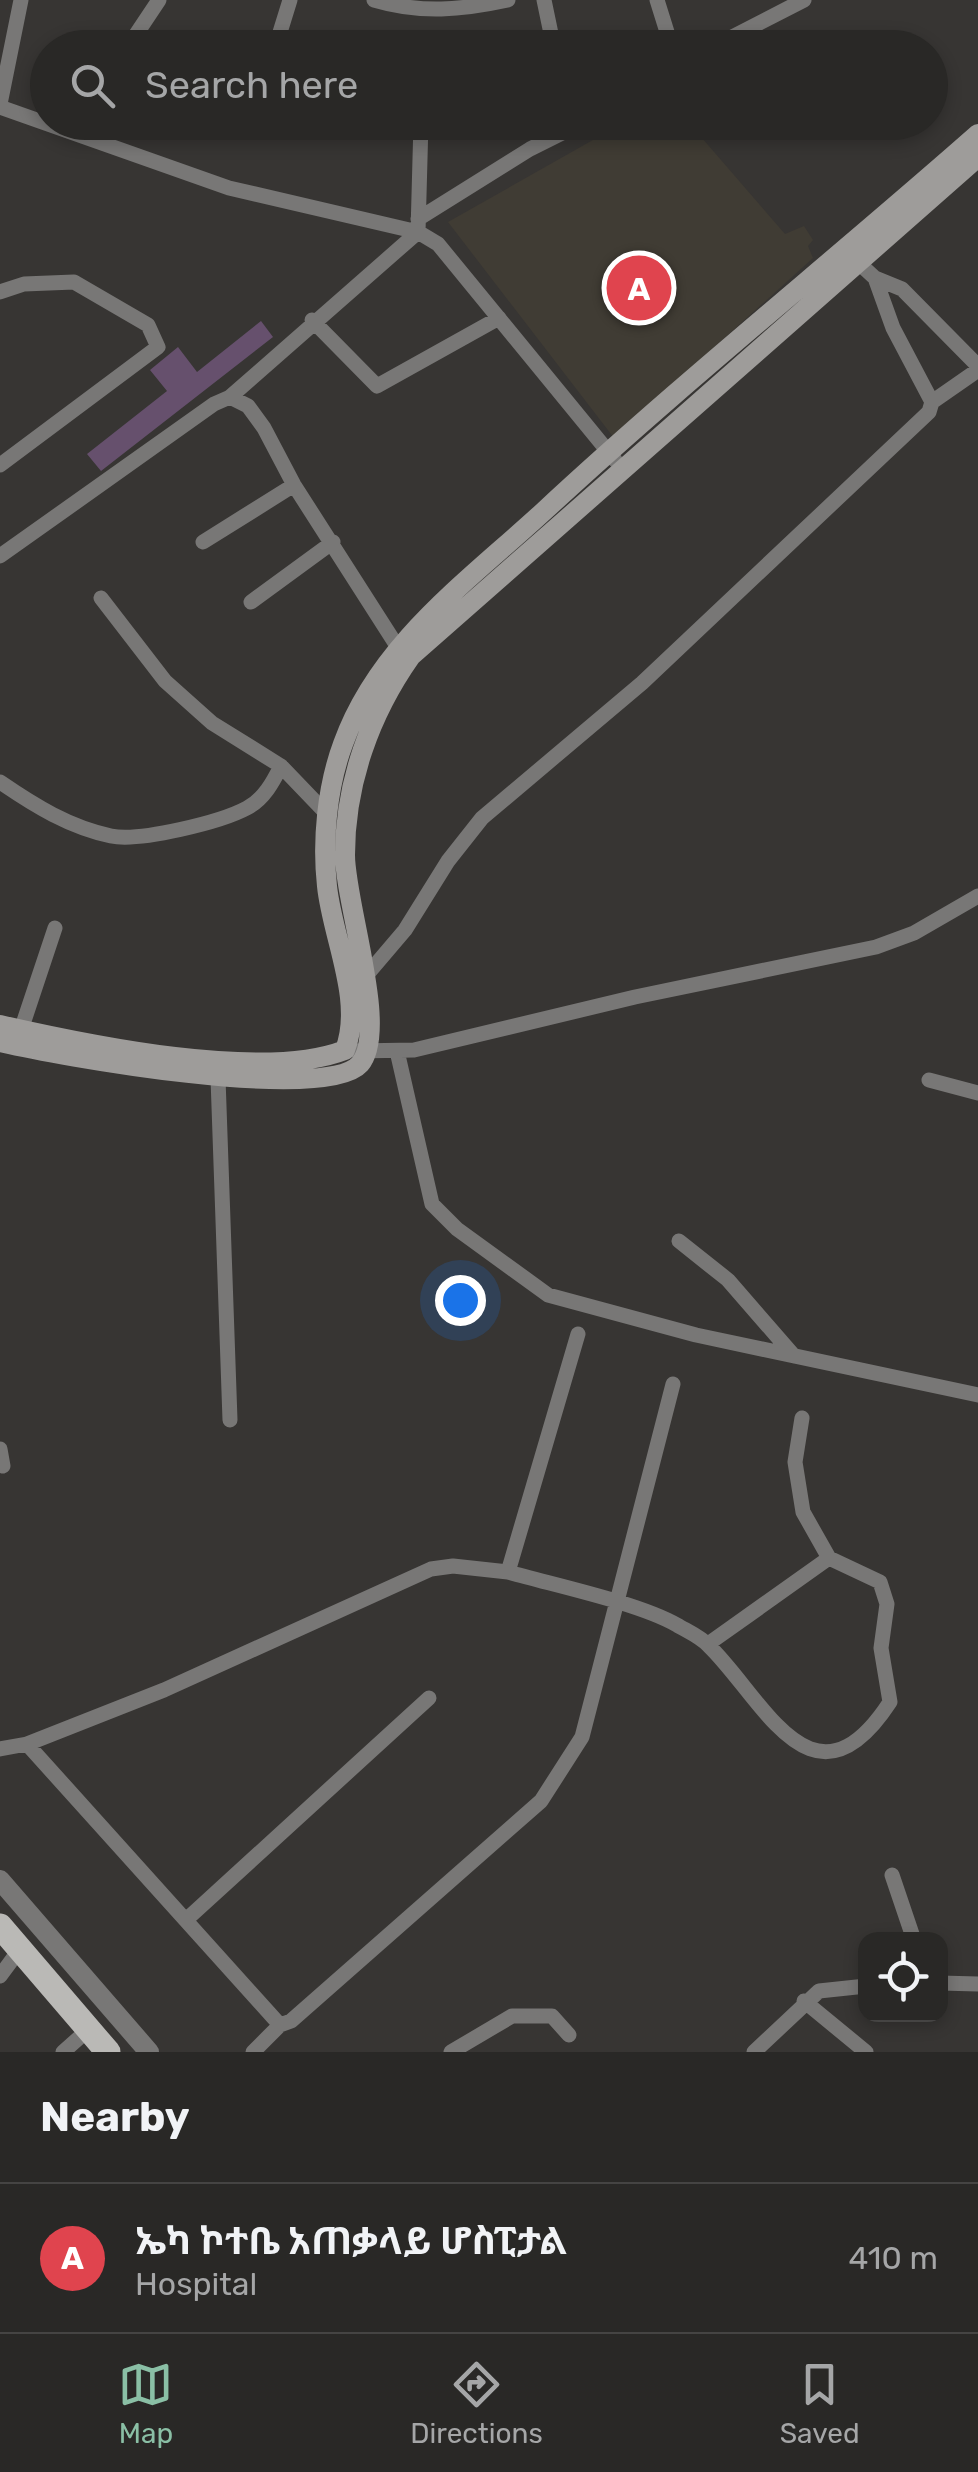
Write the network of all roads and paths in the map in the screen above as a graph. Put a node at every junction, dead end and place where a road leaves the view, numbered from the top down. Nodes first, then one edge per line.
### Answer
1 (22, 0) edge
2 (159, 0) edge
3 (290, 0) edge
4 (374, 0) edge
5 (508, 0) edge
6 (544, 0) edge
7 (804, 0) edge
8 (660, 1) edge
9 (139, 30) edge
10 (281, 30) edge
11 (550, 30) edge
12 (667, 30) edge
13 (746, 30) edge
14 (6, 56) edge
15 (0, 105) edge
16 (30, 114) edge
17 (978, 134) edge
18 (111, 140) edge
19 (420, 140) edge
20 (548, 140) edge
21 (978, 157) edge
22 (418, 225) junction
23 (851, 256) junction
24 (875, 278) junction
25 (0, 292) edge
26 (498, 318) junction
27 (312, 320) junction
28 (978, 368) edge
29 (230, 397) junction
30 (932, 402) junction
31 (615, 459) junction
32 (0, 465) edge
33 (294, 486) junction
34 (203, 542) dead end
35 (332, 542) junction
36 (0, 556) edge
37 (101, 598) dead end
38 (251, 602) dead end
39 (397, 646) junction
40 (281, 766) junction
41 (0, 782) edge
42 (328, 815) junction
43 (978, 896) edge
44 (54, 928) dead end
45 (366, 977) junction
46 (10, 1028) edge
47 (0, 1042) edge
48 (356, 1051) junction
49 (397, 1051) junction
50 (218, 1078) junction
51 (929, 1080) dead end
52 (978, 1093) edge
53 (678, 1241) dead end
54 (578, 1334) dead end
55 (794, 1356) junction
56 (673, 1384) dead end
57 (978, 1394) edge
58 (802, 1418) dead end
59 (230, 1420) dead end
60 (0, 1449) edge
61 (3, 1466) dead end
62 (829, 1558) junction
63 (508, 1572) junction
64 (618, 1605) junction
65 (708, 1644) junction
66 (429, 1698) dead end
67 (26, 1744) junction
68 (0, 1749) edge
69 (892, 1875) dead end
70 (0, 1880) edge
71 (187, 1919) junction
72 (0, 1926) edge
73 (911, 1932) edge
74 (20, 1949) junction
75 (0, 1976) edge
76 (948, 1984) edge
77 (978, 1984) edge
78 (858, 1987) edge
79 (804, 2001) junction
80 (280, 2025) junction
81 (89, 2029) junction
82 (569, 2035) dead end
83 (63, 2052) edge
84 (108, 2052) edge
85 (149, 2052) edge
86 (253, 2052) edge
87 (451, 2052) edge
88 (754, 2052) edge
89 (866, 2052) edge

1 - 14 street
2 - 9 street
3 - 10 street
4 - 5 street
6 - 11 street
7 - 13 street
8 - 12 street
14 - 15 street
15 - 16 street
17 - 23 main road
18 - 22 street
19 - 22 street
20 - 22 street
21 - 23 main road
22 - 26 street
22 - 27 street
23 - 24 street
23 - 31 main road
24 - 28 street
24 - 30 street
25 - 32 street
26 - 27 street
26 - 31 street
27 - 29 street
28 - 30 street
29 - 33 street
29 - 36 street
30 - 45 street
31 - 39 main road
31 - 45 main road
33 - 34 street
33 - 35 street
35 - 38 street
35 - 39 street
37 - 40 street
39 - 42 main road
40 - 41 street
40 - 42 street
42 - 48 main road
43 - 49 street
44 - 46 street
45 - 48 main road
46 - 48 main road
47 - 50 main road
48 - 49 street
48 - 50 main road
49 - 55 street
50 - 59 street
51 - 52 street
53 - 55 street
54 - 63 street
55 - 57 street
56 - 64 street
58 - 62 street
60 - 61 street
62 - 65 street
62 - 65 street
63 - 64 street
63 - 67 street
64 - 65 street
64 - 80 street
66 - 71 street
67 - 68 street
67 - 71 street
69 - 73 street
70 - 85 street
71 - 80 street
72 - 74 main road
74 - 75 street
74 - 81 main road
76 - 77 street
78 - 79 street
79 - 88 street
79 - 89 street
80 - 86 street
81 - 83 street
81 - 84 main road
82 - 87 street

